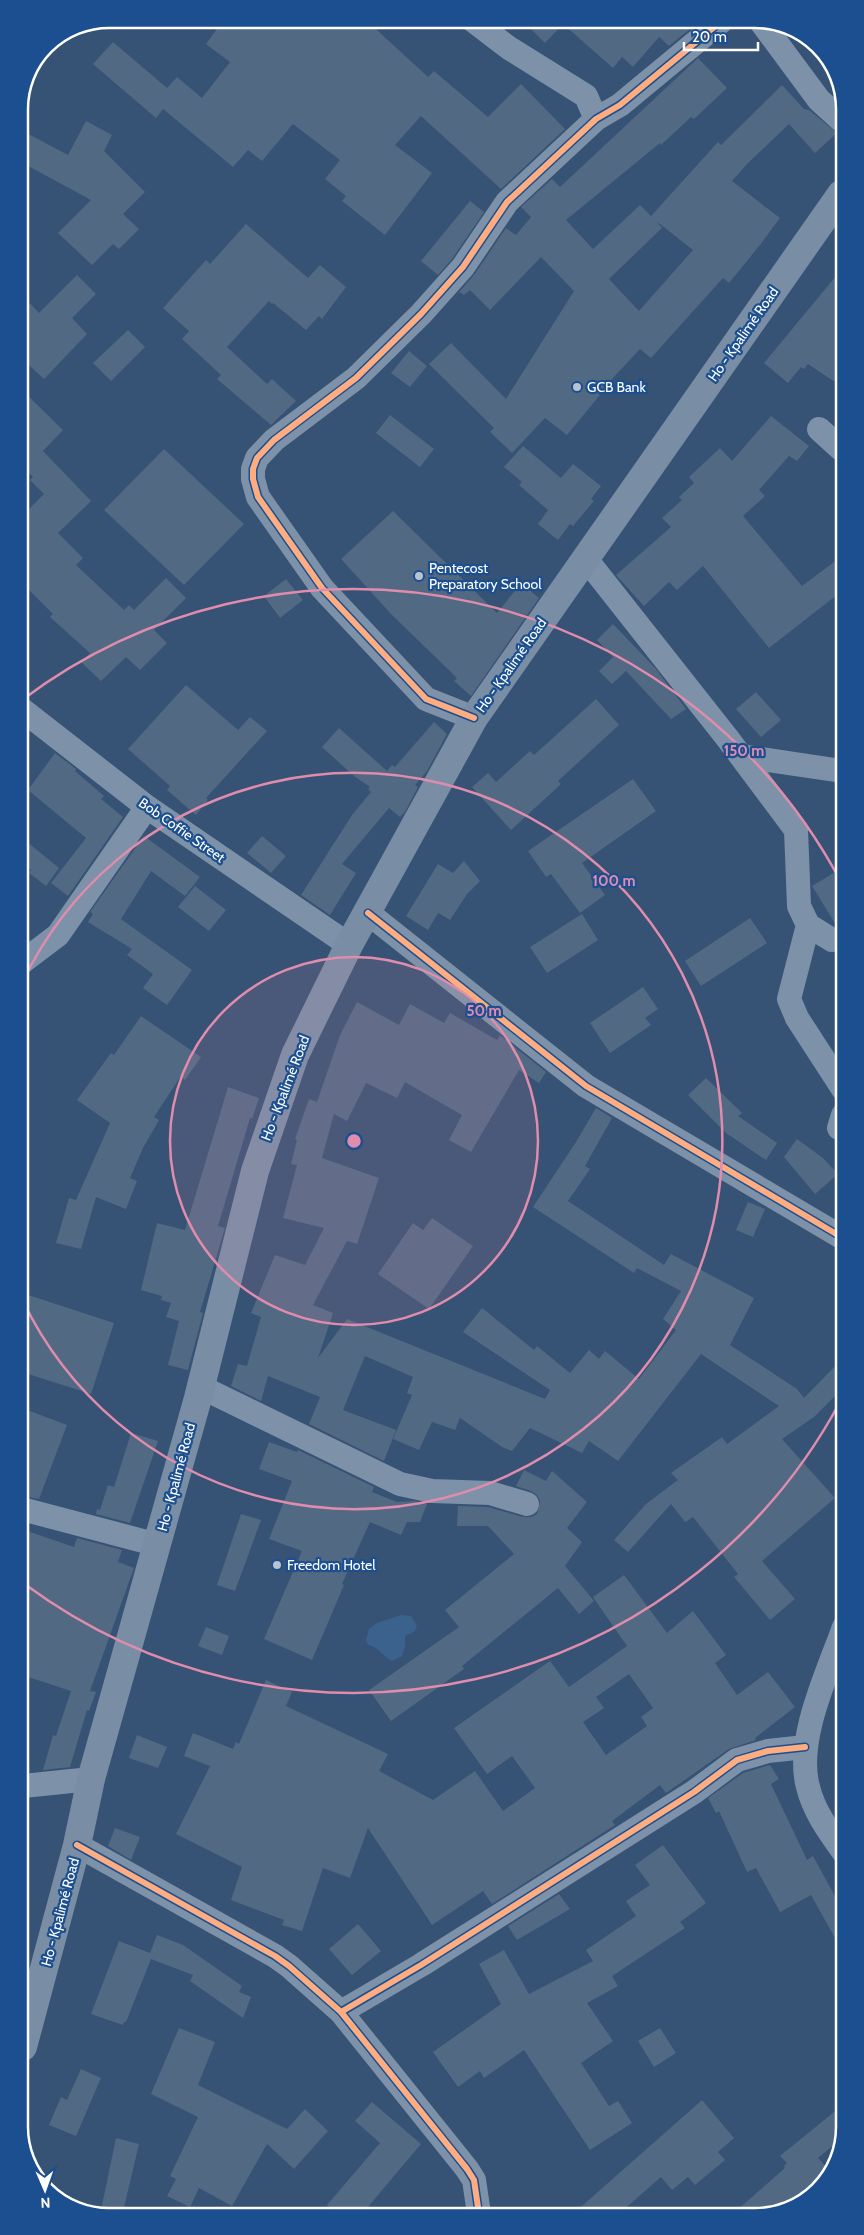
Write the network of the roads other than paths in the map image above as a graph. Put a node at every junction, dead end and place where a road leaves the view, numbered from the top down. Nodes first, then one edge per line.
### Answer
1 (484, 28) edge
2 (713, 28) edge
3 (766, 29) edge
4 (836, 115) edge
5 (596, 119) junction
6 (836, 201) edge
7 (819, 428) dead end
8 (836, 444) edge
9 (586, 559) junction
10 (28, 714) edge
11 (474, 718) junction
12 (741, 756) junction
13 (836, 770) edge
14 (147, 807) junction
15 (368, 912) junction
16 (808, 924) junction
17 (836, 939) edge
18 (349, 945) junction
19 (28, 958) edge
20 (836, 1078) edge
21 (836, 1234) edge
22 (201, 1387) junction
23 (527, 1504) dead end
24 (28, 1511) edge
25 (158, 1545) junction
26 (836, 1649) edge
27 (805, 1747) junction
28 (91, 1778) junction
29 (28, 1785) edge
30 (836, 1841) edge
31 (77, 1845) junction
32 (341, 2012) junction
33 (28, 2028) edge
34 (478, 2208) edge

1 - 5 street
2 - 5 street
3 - 4 street
5 - 11 street
6 - 9 main road, Ho - Kpalimé Road
7 - 8 street
9 - 11 main road, Ho - Kpalimé Road
9 - 12 street
10 - 14 street, Bob Coffie Street
11 - 15 main road, Ho - Kpalimé Road
12 - 13 street
12 - 16 street
14 - 18 street, Bob Coffie Street
14 - 19 street
15 - 18 main road, Ho - Kpalimé Road
15 - 21 street
16 - 17 street
16 - 20 street
18 - 22 main road, Ho - Kpalimé Road
22 - 23 street
22 - 25 main road, Ho - Kpalimé Road
24 - 25 street
25 - 28 main road, Ho - Kpalimé Road
26 - 27 street
27 - 30 street
27 - 32 street
28 - 29 street
28 - 31 main road, Ho - Kpalimé Road
31 - 32 street
31 - 33 main road, Ho - Kpalimé Road
32 - 34 street

